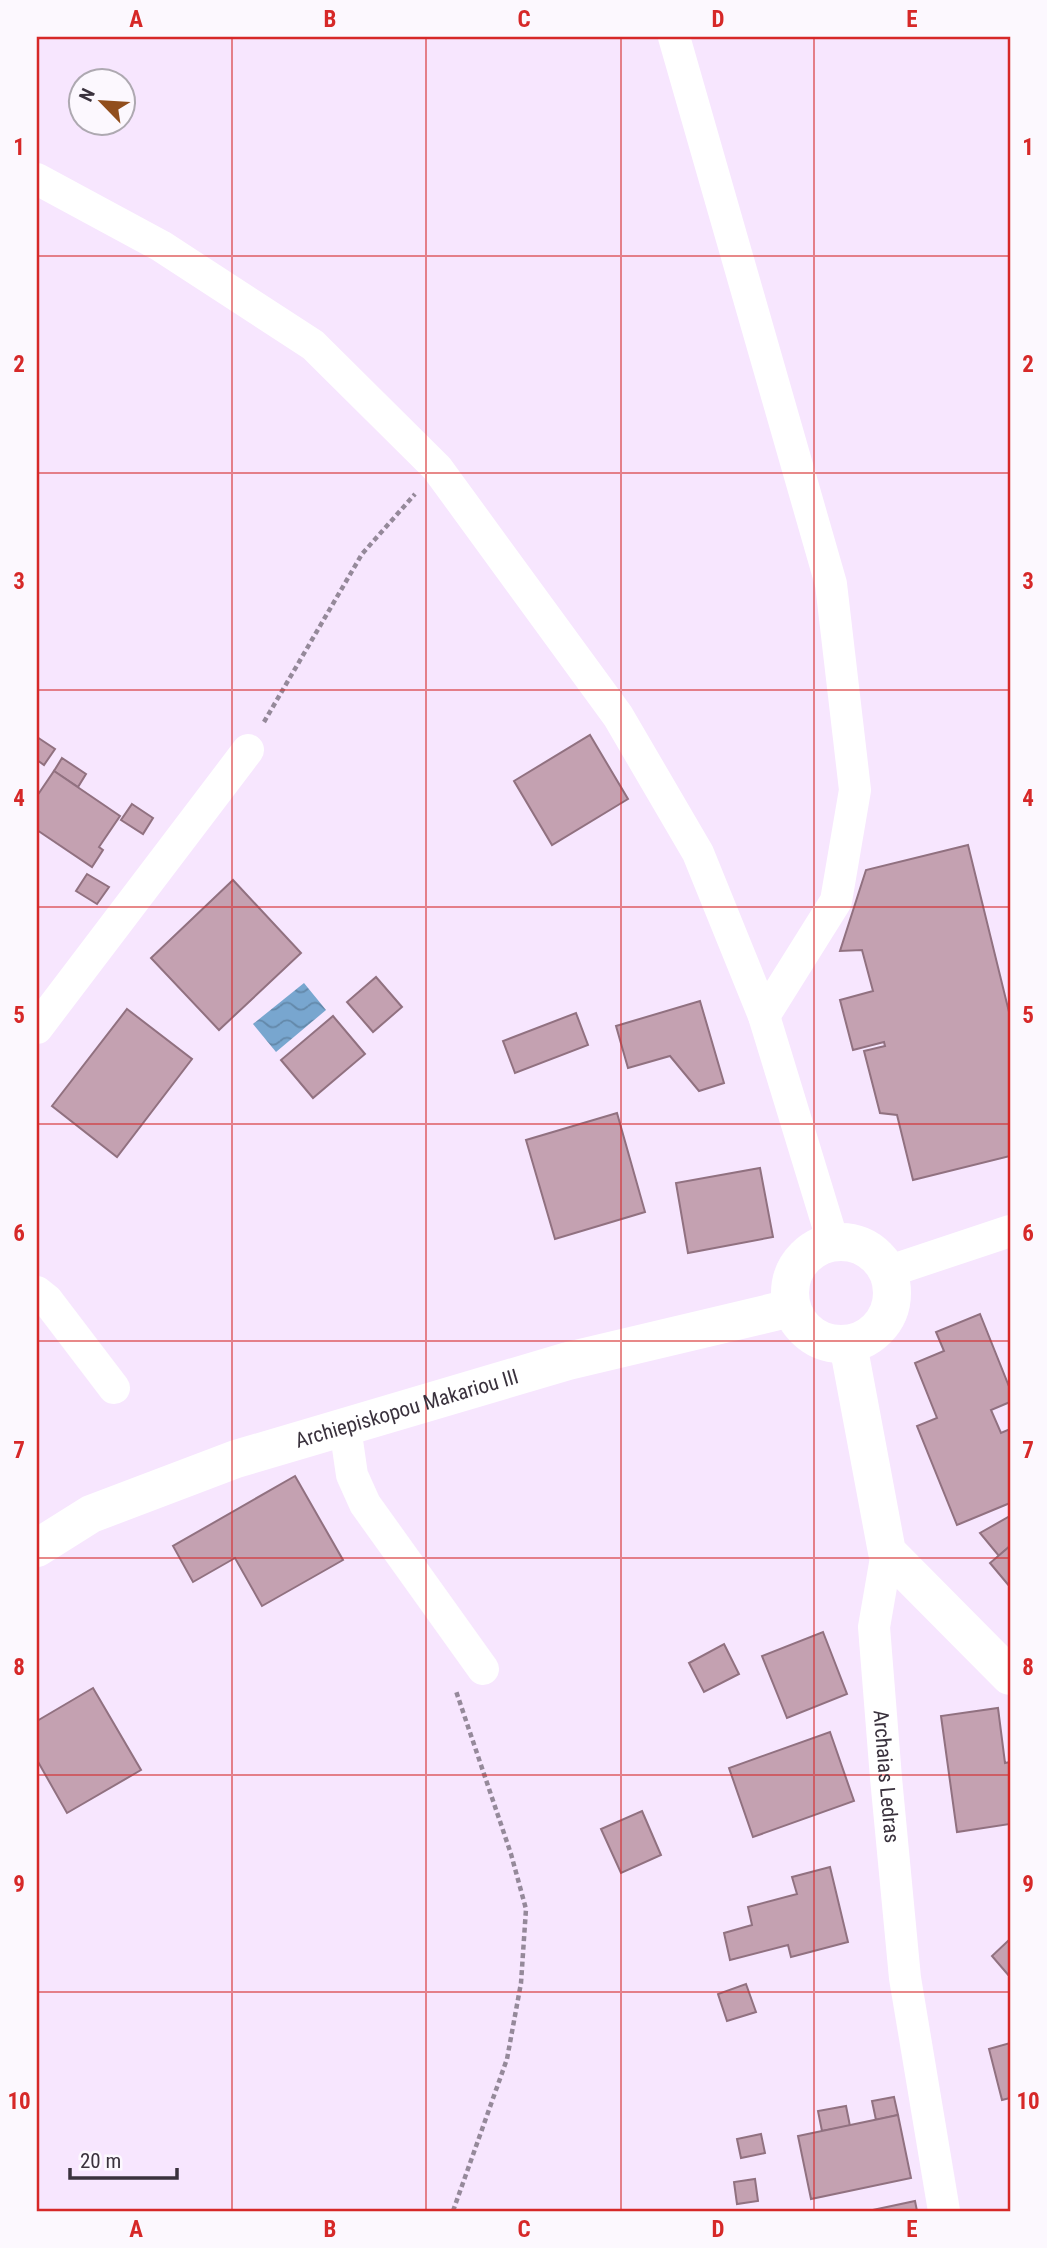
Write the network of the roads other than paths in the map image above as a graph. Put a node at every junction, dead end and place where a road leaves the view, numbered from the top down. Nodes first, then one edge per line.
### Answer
1 (674, 37) edge
2 (37, 180) edge
3 (248, 750) road end
4 (764, 1016) junction
5 (37, 1028) edge
6 (1010, 1231) edge
7 (833, 1242) junction
8 (887, 1272) junction
9 (37, 1292) edge
10 (792, 1308) junction
11 (848, 1344) junction
12 (114, 1388) dead end
13 (345, 1427) junction
14 (37, 1548) edge
15 (887, 1552) junction
16 (483, 1669) dead end
17 (1010, 1676) edge
18 (944, 2211) edge

1 - 4 street
2 - 4 street
3 - 5 street
4 - 7 street
6 - 8 street
7 - 8 street
7 - 10 street
8 - 11 street
9 - 12 street
10 - 11 street
10 - 13 street, Archiepiskopou Makariou III
11 - 15 street, Archaias Ledras
13 - 14 street, Archiepiskopou Makariou III
13 - 16 street
15 - 17 street
15 - 18 street, Archaias Ledras

